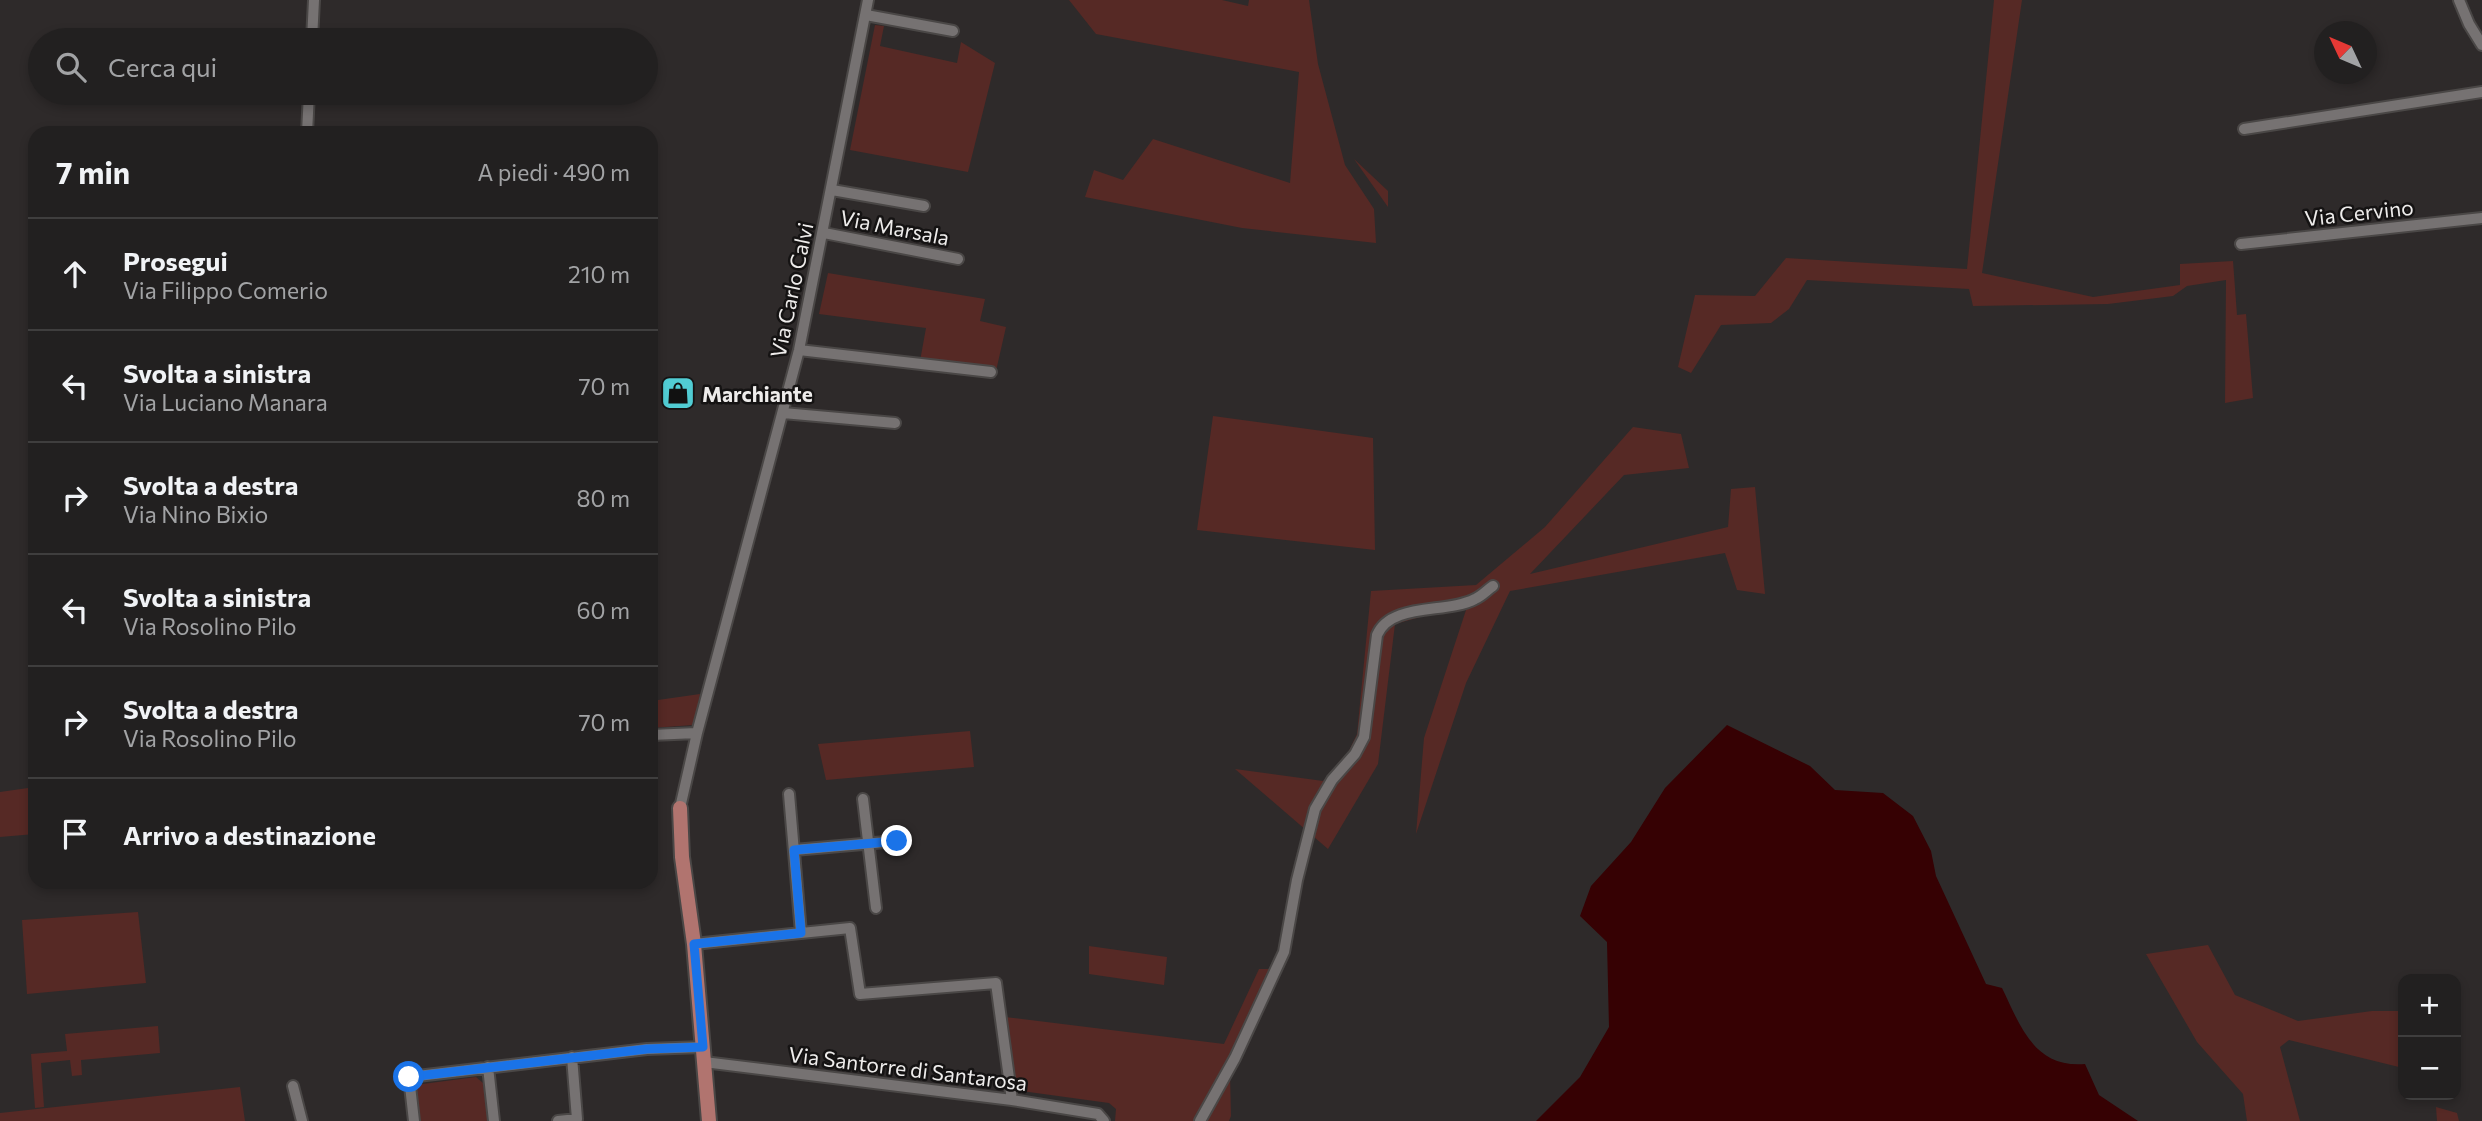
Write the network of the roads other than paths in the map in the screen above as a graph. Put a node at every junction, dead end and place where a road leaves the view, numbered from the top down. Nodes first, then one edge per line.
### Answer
1 (314, 0) edge
2 (868, 0) edge
3 (2459, 0) edge
4 (866, 15) junction
5 (313, 28) edge
6 (953, 31) dead end
7 (2481, 42) edge
8 (2482, 92) edge
9 (308, 105) edge
10 (307, 126) edge
11 (2244, 129) dead end
12 (832, 190) junction
13 (924, 206) dead end
14 (2482, 218) edge
15 (824, 233) junction
16 (2241, 244) dead end
17 (958, 259) dead end
18 (799, 350) junction
19 (991, 372) dead end
20 (783, 412) junction
21 (895, 423) dead end
22 (1493, 586) dead end
23 (697, 733) junction
24 (658, 735) edge
25 (789, 794) dead end
26 (863, 799) dead end
27 (680, 808) joint
28 (897, 841) dead end
29 (868, 843) junction
30 (794, 850) junction
31 (876, 908) dead end
32 (801, 933) junction
33 (694, 944) junction
34 (704, 1054) junction
35 (572, 1057) junction
36 (488, 1067) junction
37 (293, 1086) dead end
38 (1012, 1100) junction
39 (302, 1121) edge
40 (414, 1121) edge
41 (494, 1121) edge
42 (558, 1121) edge
43 (709, 1121) edge
44 (1104, 1121) edge
45 (1200, 1121) edge

1 - 5 street
2 - 4 street, Via Carlo Calvi
3 - 7 street
4 - 6 street
4 - 12 street, Via Carlo Calvi
8 - 11 street
9 - 10 street
12 - 13 street
12 - 15 street, Via Carlo Calvi
14 - 16 street, Via Cervino
15 - 17 street, Via Marsala
15 - 18 street, Via Carlo Calvi
18 - 19 street
18 - 20 street, Via Carlo Calvi
20 - 21 street
20 - 23 street, Via Carlo Calvi
22 - 45 street
23 - 24 street
23 - 27 street, Via Carlo Calvi
25 - 30 street
26 - 29 street
27 - 33 main road
28 - 29 street
29 - 30 street
29 - 31 street
30 - 32 street
32 - 33 street
32 - 38 street
33 - 34 main road
34 - 35 street, Via Santorre di Santarosa
34 - 38 street, Via Santorre di Santarosa
34 - 43 main road
35 - 36 street, Via Santorre di Santarosa
35 - 42 street
36 - 40 street, Via Santorre di Santarosa
36 - 41 street
37 - 39 street
38 - 44 street, Via Santorre di Santarosa

